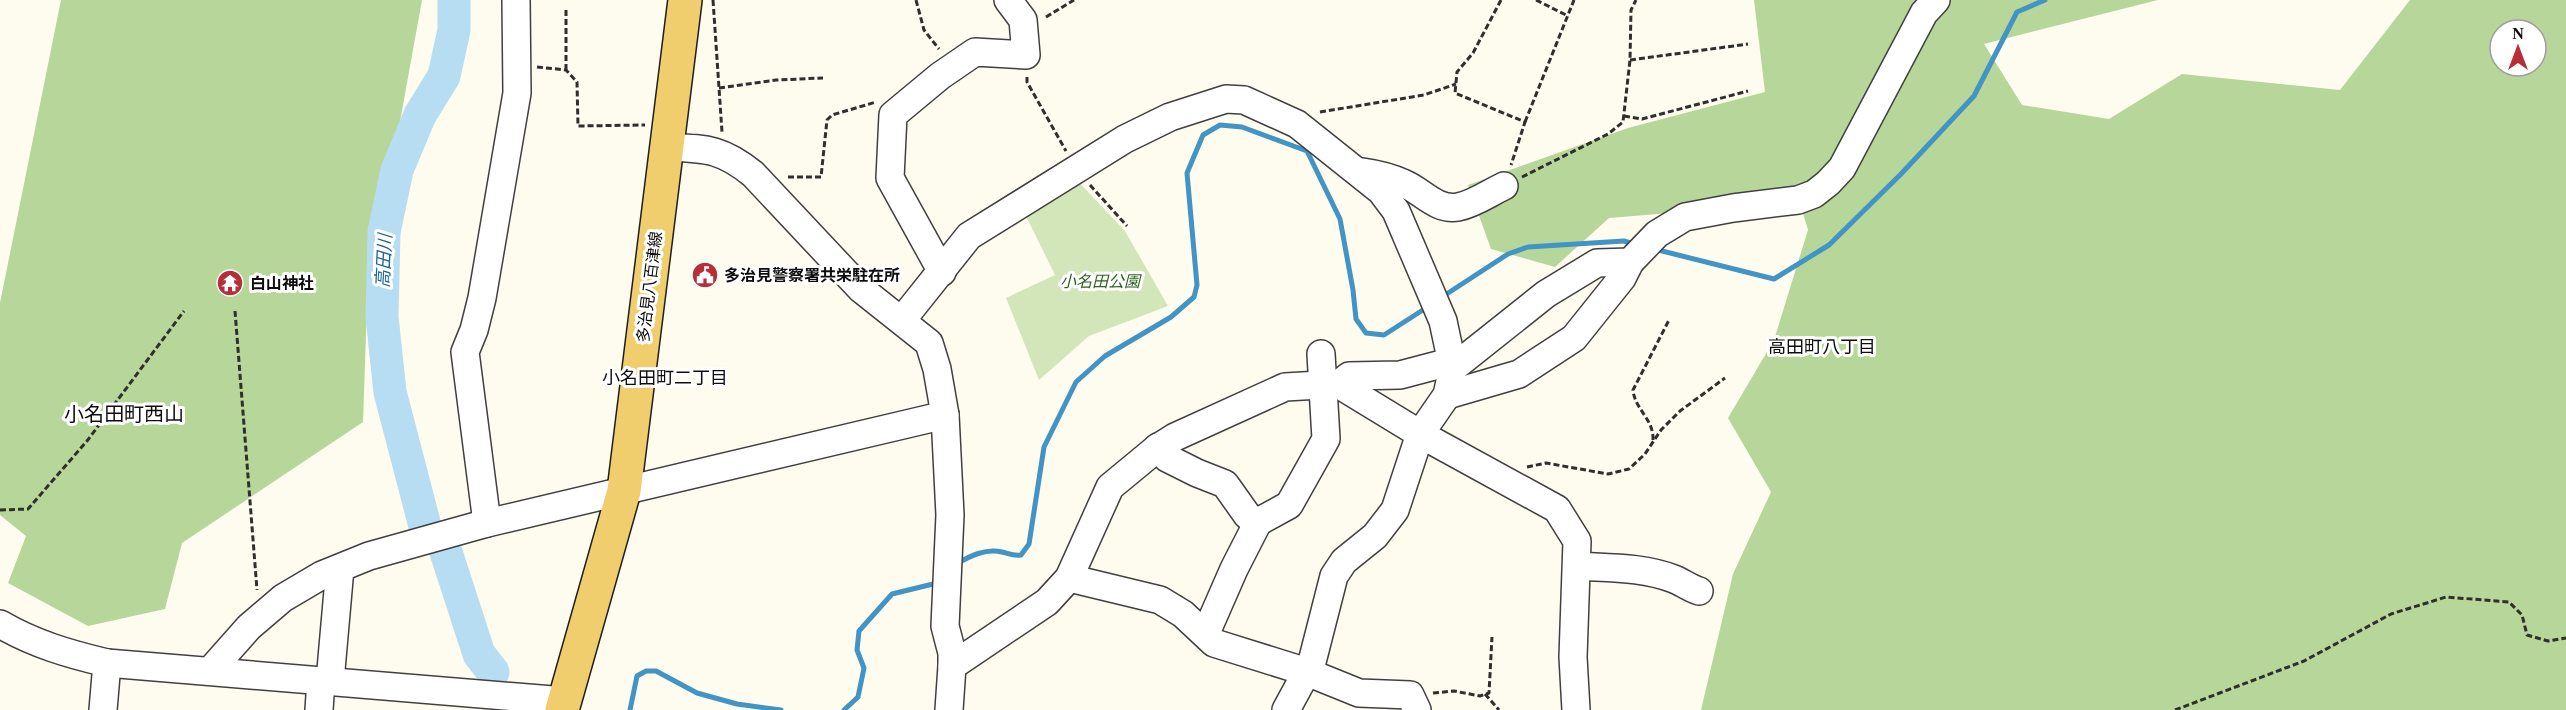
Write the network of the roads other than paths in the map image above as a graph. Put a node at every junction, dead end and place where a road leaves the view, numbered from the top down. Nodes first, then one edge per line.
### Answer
1 (516, 0) edge
2 (686, 0) edge
3 (1008, 0) edge
4 (1936, 0) edge
5 (668, 136) junction
6 (1359, 172) junction
7 (1504, 186) road end
8 (1640, 252) junction
9 (942, 272) junction
10 (902, 320) junction
11 (1321, 354) dead end
12 (1453, 367) junction
13 (1332, 384) junction
14 (1447, 395) junction
15 (945, 415) junction
16 (1420, 434) junction
17 (1158, 447) junction
18 (624, 491) junction
19 (487, 523) junction
20 (1257, 524) junction
21 (1577, 566) junction
22 (340, 568) junction
23 (1069, 578) junction
24 (1699, 591) dead end
25 (0, 624) edge
26 (1206, 633) junction
27 (107, 663) junction
28 (952, 666) junction
29 (210, 671) junction
30 (1307, 672) junction
31 (326, 680) junction
32 (1414, 702) edge
33 (563, 705) edge
34 (103, 710) edge
35 (319, 710) edge
36 (949, 710) edge
37 (1286, 710) edge
38 (1576, 710) edge

1 - 19 street
2 - 5 main road, 多治見八百津線
3 - 9 street
4 - 8 street
5 - 10 street
5 - 18 main road, 多治見八百津線
6 - 7 street
6 - 9 street
6 - 12 street
8 - 12 street
8 - 14 street
9 - 10 street
10 - 15 street
11 - 13 street
12 - 13 street
12 - 14 street
13 - 16 street
13 - 17 street
13 - 20 street
14 - 16 street
15 - 18 street
15 - 28 street
16 - 21 street
16 - 30 street
17 - 20 street
17 - 23 street
18 - 19 street
18 - 33 main road, 多治見八百津線
19 - 22 street
20 - 26 street
21 - 24 street
21 - 38 street
22 - 29 street
22 - 31 street
23 - 26 street
23 - 28 street
25 - 27 street
26 - 30 street
27 - 29 street
27 - 34 street
28 - 36 street
29 - 31 street
30 - 32 street
30 - 37 street
31 - 33 street
31 - 35 street

